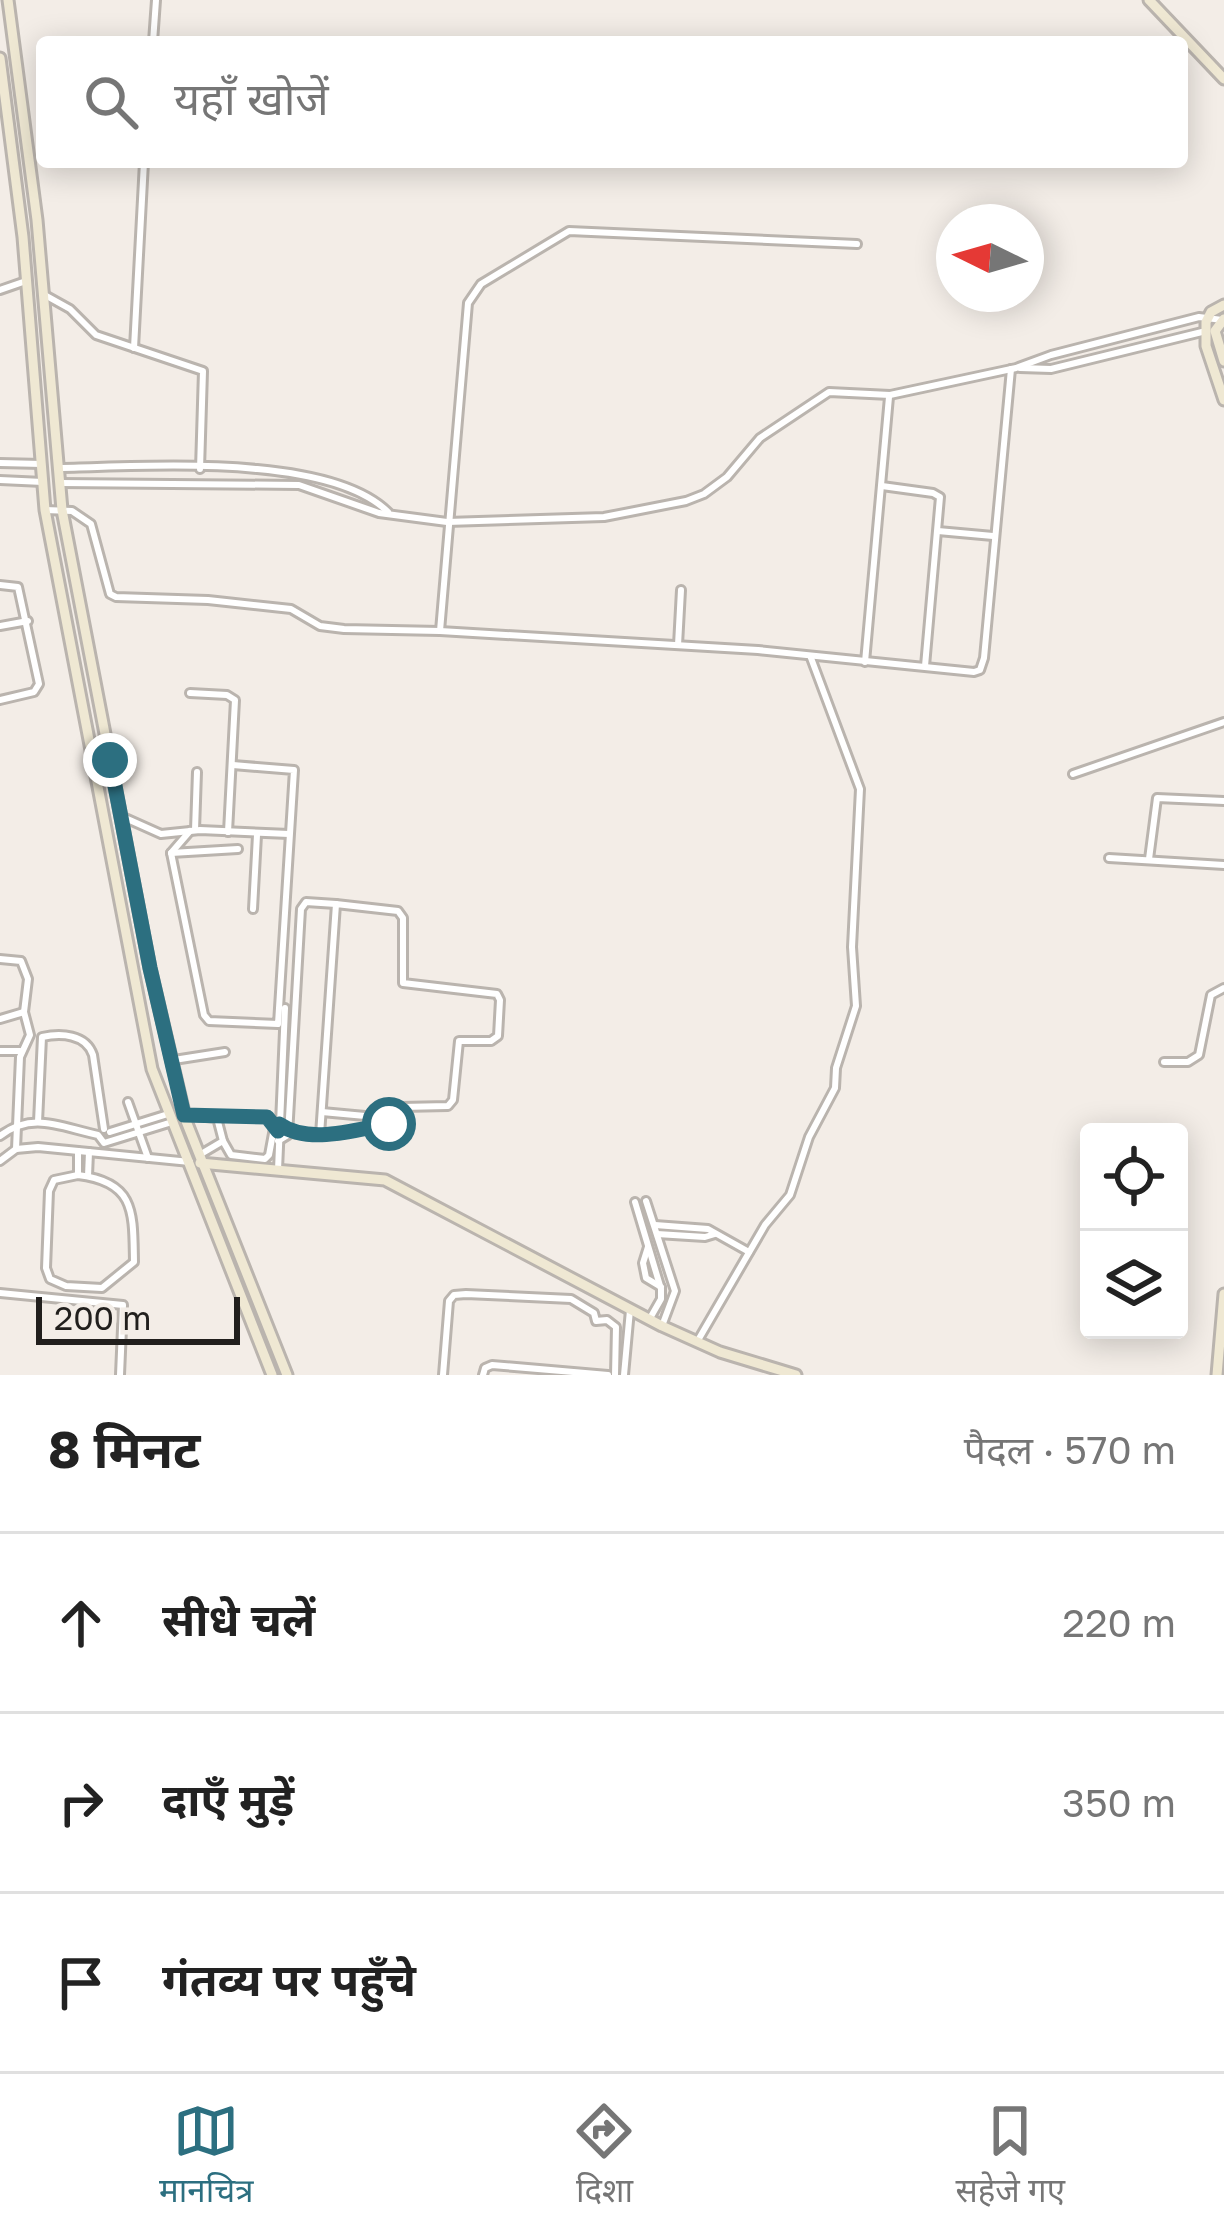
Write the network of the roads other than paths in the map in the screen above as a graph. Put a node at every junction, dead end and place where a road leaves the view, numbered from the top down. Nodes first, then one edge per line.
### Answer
1 (8, 0) edge
2 (156, 0) edge
3 (1149, 0) edge
4 (153, 36) edge
5 (1183, 36) edge
6 (1188, 41) edge
7 (0, 58) edge
8 (18, 73) junction
9 (3, 76) junction
10 (1224, 79) edge
11 (144, 168) edge
12 (856, 244) dead end
13 (26, 281) junction
14 (0, 290) edge
15 (43, 294) junction
16 (1224, 305) edge
17 (1208, 317) junction
18 (1223, 320) edge
19 (1159, 328) junction
20 (1210, 331) junction
21 (1123, 337) junction
22 (1161, 342) junction
23 (134, 348) junction
24 (1080, 348) junction
25 (1127, 351) junction
26 (1084, 362) junction
27 (1224, 362) edge
28 (1014, 368) junction
29 (890, 395) junction
30 (1224, 400) edge
31 (0, 463) edge
32 (42, 464) junction
33 (59, 468) junction
34 (200, 469) junction
35 (0, 480) edge
36 (43, 482) junction
37 (60, 483) junction
38 (882, 486) junction
39 (45, 509) junction
40 (62, 510) junction
41 (390, 515) junction
42 (447, 522) junction
43 (938, 531) junction
44 (993, 536) junction
45 (0, 585) edge
46 (680, 590) dead end
47 (28, 621) junction
48 (0, 626) edge
49 (440, 631) junction
50 (678, 646) junction
51 (810, 656) junction
52 (865, 662) junction
53 (925, 668) junction
54 (190, 693) dead end
55 (0, 700) edge
56 (1224, 722) edge
57 (233, 765) junction
58 (197, 772) dead end
59 (1073, 774) dead end
60 (1224, 802) edge
61 (123, 818) junction
62 (192, 831) junction
63 (227, 832) junction
64 (257, 833) junction
65 (290, 834) junction
66 (238, 849) dead end
67 (171, 854) junction
68 (1109, 858) dead end
69 (1149, 860) junction
70 (1224, 865) edge
71 (336, 904) junction
72 (254, 909) dead end
73 (0, 959) edge
74 (1224, 988) edge
75 (285, 1008) dead end
76 (24, 1012) junction
77 (0, 1019) edge
78 (42, 1037) junction
79 (28, 1041) junction
80 (0, 1051) edge
81 (20, 1051) junction
82 (225, 1052) dead end
83 (170, 1060) junction
84 (1163, 1062) dead end
85 (128, 1102) dead end
86 (322, 1112) junction
87 (386, 1114) dead end
88 (184, 1115) junction
89 (216, 1117) junction
90 (170, 1118) junction
91 (38, 1122) junction
92 (17, 1123) junction
93 (137, 1128) junction
94 (280, 1129) junction
95 (102, 1134) junction
96 (320, 1135) junction
97 (0, 1136) edge
98 (223, 1141) junction
99 (16, 1149) junction
100 (84, 1152) junction
101 (148, 1158) junction
102 (195, 1160) junction
103 (0, 1161) edge
104 (278, 1170) junction
105 (78, 1175) junction
106 (88, 1176) junction
107 (635, 1202) dead end
108 (646, 1202) dead end
109 (657, 1234) junction
110 (649, 1246) junction
111 (749, 1252) junction
112 (662, 1291) junction
113 (0, 1293) edge
114 (1224, 1294) edge
115 (604, 1296) junction
116 (675, 1297) junction
117 (616, 1303) junction
118 (630, 1310) junction
119 (594, 1313) junction
120 (1223, 1318) edge
121 (607, 1320) junction
122 (649, 1320) junction
123 (662, 1326) junction
124 (697, 1342) junction
125 (1222, 1348) edge
126 (120, 1375) edge
127 (272, 1375) edge
128 (287, 1375) edge
129 (442, 1375) edge
130 (483, 1375) edge
131 (611, 1375) edge
132 (625, 1375) edge
133 (796, 1375) edge
134 (1217, 1375) edge

1 - 8 street
2 - 4 street
3 - 5 street
6 - 10 street
7 - 9 street
8 - 9 street
8 - 15 street
9 - 13 street
11 - 23 street
12 - 42 street
13 - 14 street
13 - 32 street
15 - 23 street
15 - 33 street
16 - 17 street
17 - 18 street
17 - 19 street
17 - 20 street
18 - 20 street
19 - 21 street
19 - 22 street
20 - 22 street
20 - 27 street
20 - 30 street
21 - 24 street
21 - 25 street
22 - 25 street
23 - 34 street
24 - 26 street
24 - 28 street
25 - 26 street
26 - 28 street
28 - 29 street
28 - 44 street
29 - 38 street
29 - 42 street
31 - 32 street
32 - 36 street
33 - 34 street
33 - 37 street
34 - 41 street
35 - 36 street
36 - 39 street
37 - 40 street
37 - 41 street
38 - 43 street
38 - 52 street
39 - 40 street
39 - 90 street
40 - 49 street
40 - 61 street
41 - 42 street
42 - 49 street
43 - 44 street
43 - 53 street
44 - 53 street
45 - 47 street
46 - 50 street
47 - 48 street
47 - 55 street
49 - 50 street
50 - 51 street
51 - 52 street
51 - 111 street
52 - 53 street
54 - 57 street
56 - 59 street
57 - 63 street
57 - 65 street
58 - 62 street
60 - 69 street
61 - 62 street
61 - 83 street
62 - 63 street
62 - 67 street
63 - 64 street
64 - 65 street
64 - 72 street
65 - 67 street
66 - 67 street
68 - 69 street
69 - 70 street
71 - 86 street
71 - 94 street
71 - 96 street
73 - 76 street
74 - 84 street
75 - 94 street
76 - 77 street
76 - 79 street
78 - 79 street
78 - 91 street
78 - 95 street
79 - 81 street
80 - 81 street
81 - 92 street
82 - 83 street
83 - 88 street
85 - 93 street
86 - 87 street
86 - 96 street
88 - 89 street
88 - 102 street
89 - 94 street
89 - 98 street
90 - 93 street
90 - 102 street
91 - 92 street
91 - 95 street
92 - 97 street
92 - 99 street
93 - 95 street
93 - 101 street
94 - 96 street
94 - 98 street
94 - 104 street
95 - 100 street
98 - 102 street
99 - 100 street
99 - 103 street
100 - 101 street
100 - 105 street
100 - 106 street
101 - 102 street
102 - 104 street
102 - 127 street
102 - 128 street
104 - 115 street
105 - 106 street
105 - 106 street
107 - 110 street
108 - 109 street
109 - 110 street
109 - 111 street
109 - 116 street
110 - 112 street
111 - 124 street
112 - 116 street
112 - 122 street
113 - 126 street
114 - 120 street
115 - 117 street
115 - 119 street
116 - 123 street
117 - 118 street
117 - 121 street
118 - 122 street
118 - 132 street
119 - 121 street
119 - 129 street
120 - 125 street
121 - 131 street
122 - 123 street
123 - 124 street
124 - 133 street
125 - 134 street
130 - 131 street

